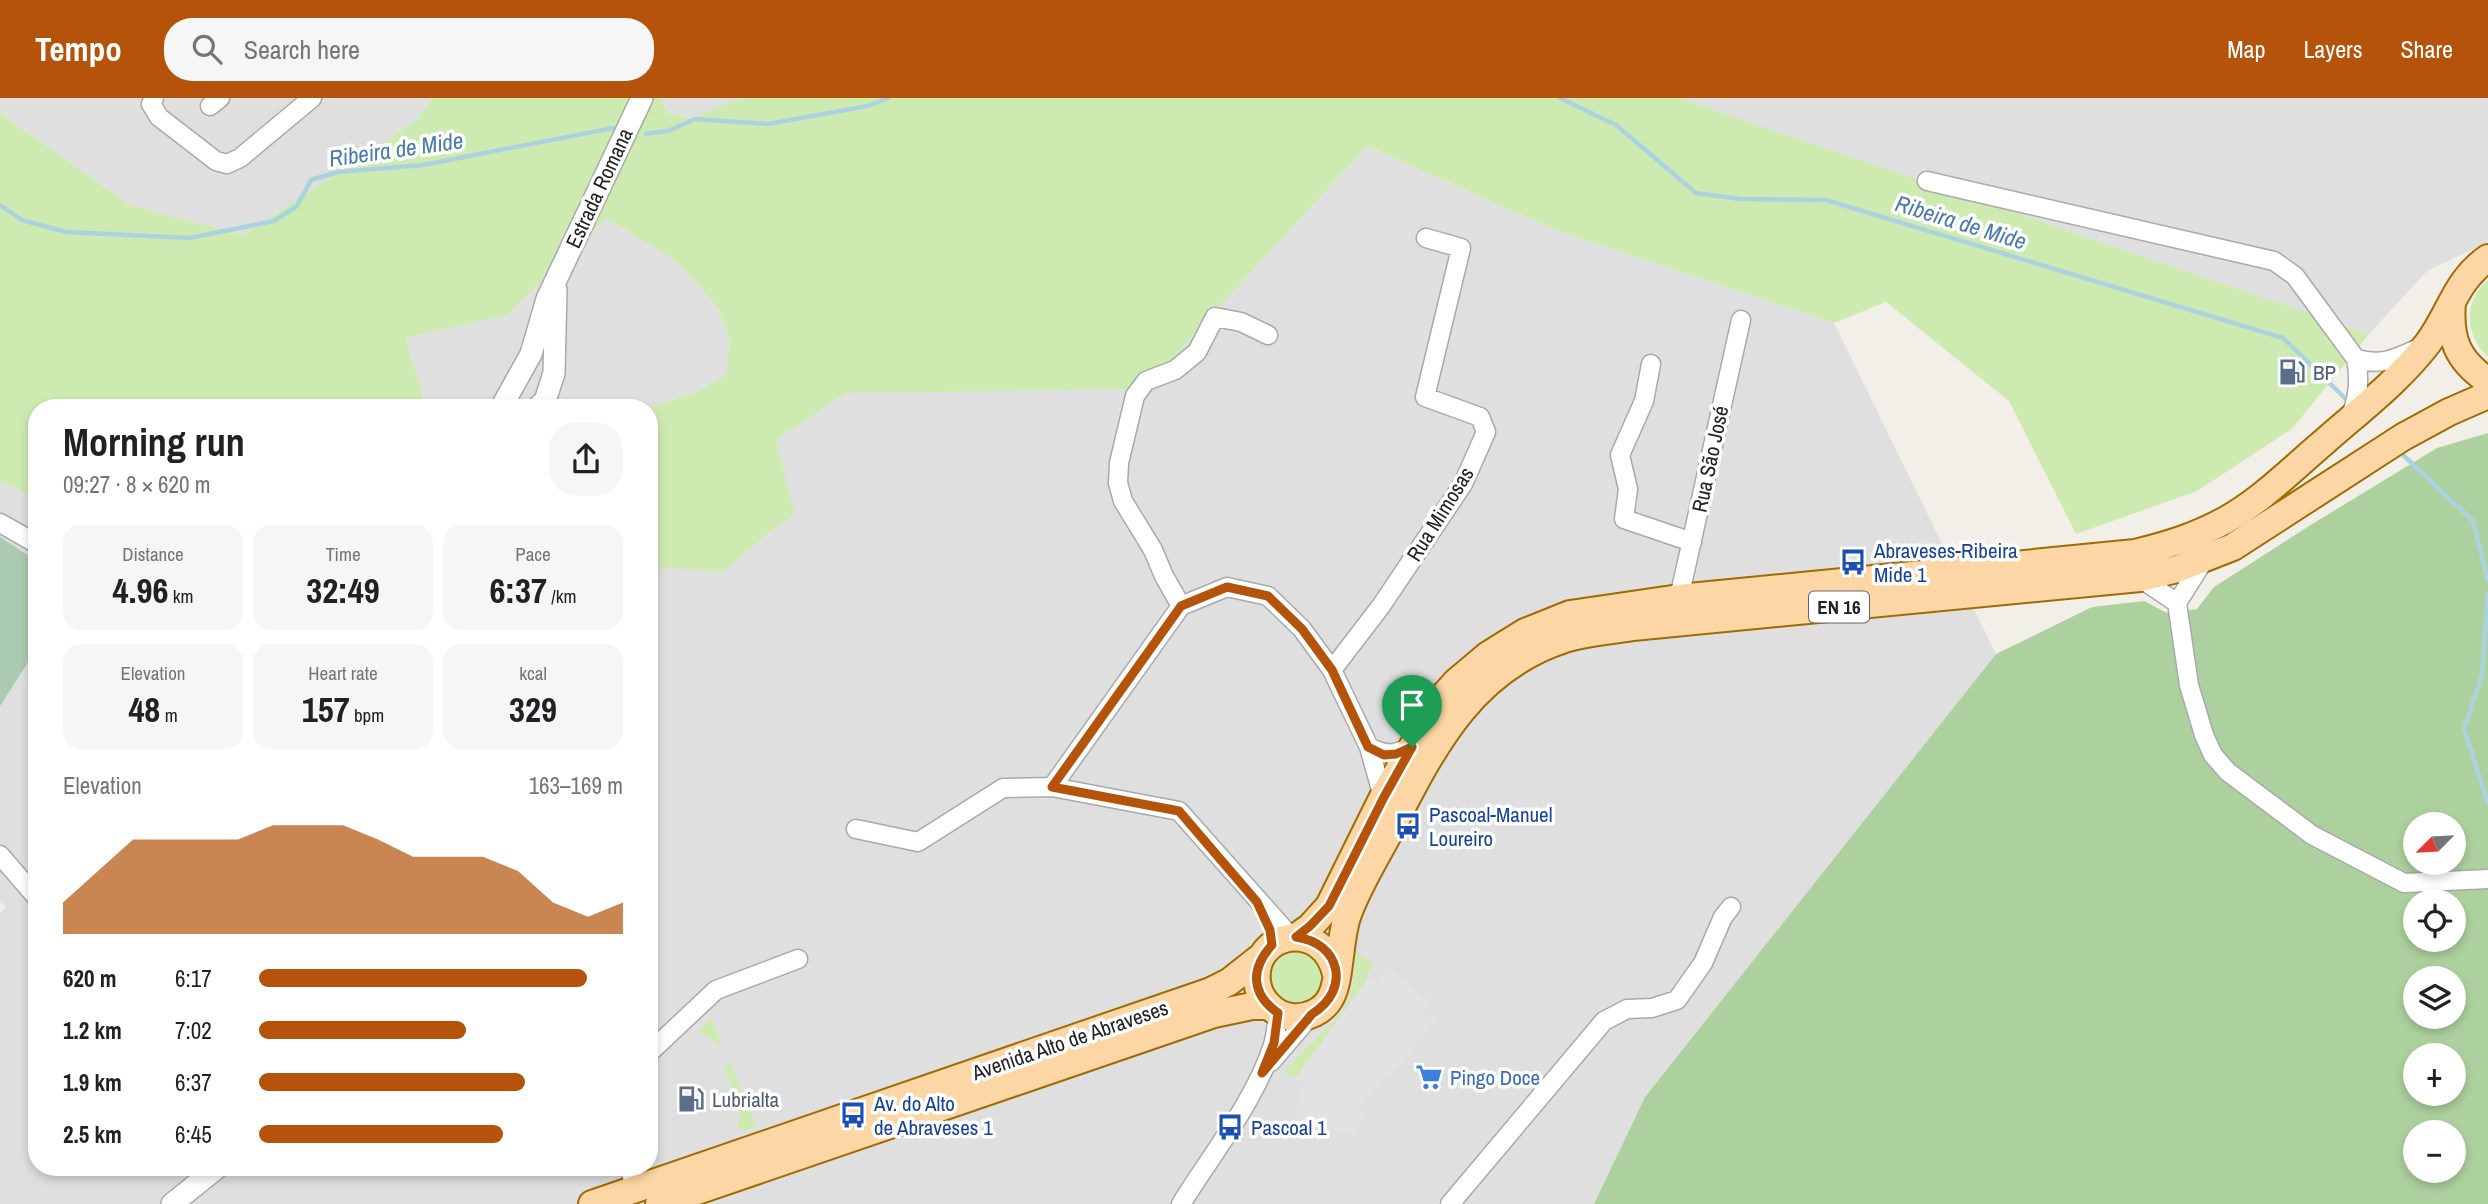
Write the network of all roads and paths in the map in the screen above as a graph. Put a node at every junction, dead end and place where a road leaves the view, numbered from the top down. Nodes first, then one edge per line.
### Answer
1 (154, 98) edge
2 (213, 98) edge
3 (220, 98) edge
4 (312, 98) edge
5 (642, 98) edge
6 (1927, 181) dead end
7 (1426, 238) dead end
8 (2488, 258) edge
9 (556, 279) junction
10 (2452, 302) junction
11 (1741, 320) dead end
12 (1268, 335) dead end
13 (2427, 343) junction
14 (2356, 359) junction
15 (1651, 364) dead end
16 (2488, 381) edge
17 (2488, 395) edge
18 (505, 399) edge
19 (546, 399) edge
20 (2350, 418) junction
21 (0, 523) edge
22 (28, 539) edge
23 (1692, 542) junction
24 (2204, 560) junction
25 (2140, 578) junction
26 (1679, 598) junction
27 (2177, 603) junction
28 (1181, 606) junction
29 (1332, 670) junction
30 (1368, 747) junction
31 (1412, 747) junction
32 (1052, 787) junction
33 (1384, 797) junction
34 (856, 829) dead end
35 (0, 855) edge
36 (2488, 879) edge
37 (28, 888) edge
38 (1731, 907) dead end
39 (1280, 944) junction
40 (797, 959) dead end
41 (1336, 974) junction
42 (1274, 1010) junction
43 (1312, 1014) junction
44 (658, 1045) edge
45 (1262, 1073) junction
46 (658, 1170) edge
47 (208, 1176) edge
48 (632, 1178) edge
49 (172, 1204) edge
50 (592, 1204) edge
51 (659, 1204) edge
52 (1181, 1204) edge
53 (1450, 1204) edge

1 - 4 street
2 - 3 street
5 - 9 street, Estrada Romana
6 - 14 street
7 - 29 street, Rua Mimosas
8 - 10 main road, EN 16
9 - 18 street, Estrada Romana
9 - 19 street, Estrada Romana
10 - 13 main road, EN 16
10 - 16 main road
11 - 23 street, Rua São José
12 - 28 street
13 - 14 street
13 - 20 main road, EN 16
14 - 20 street
15 - 23 street
17 - 24 main road, EN 16
20 - 26 main road, EN 16
21 - 22 street
23 - 26 street, Rua São José
24 - 25 main road, EN 16
24 - 27 street
25 - 27 street
25 - 41 main road, EN 16
26 - 31 main road, EN 16
27 - 36 street
28 - 29 street
28 - 32 street
29 - 30 street
30 - 31 street
30 - 33 street
31 - 33 main road, EN 16
32 - 34 street
32 - 39 street
33 - 39 main road, EN 16
35 - 37 street
38 - 53 street
39 - 41 main road
39 - 42 main road
39 - 46 main road, Avenida Alto de Abraveses / EN 16
40 - 44 street
41 - 43 main road, EN 16
42 - 43 main road
42 - 45 street
42 - 51 main road, Avenida Alto de Abraveses
43 - 45 street
45 - 52 street
47 - 49 street
48 - 50 main road, Avenida Alto de Abraveses / EN 16

